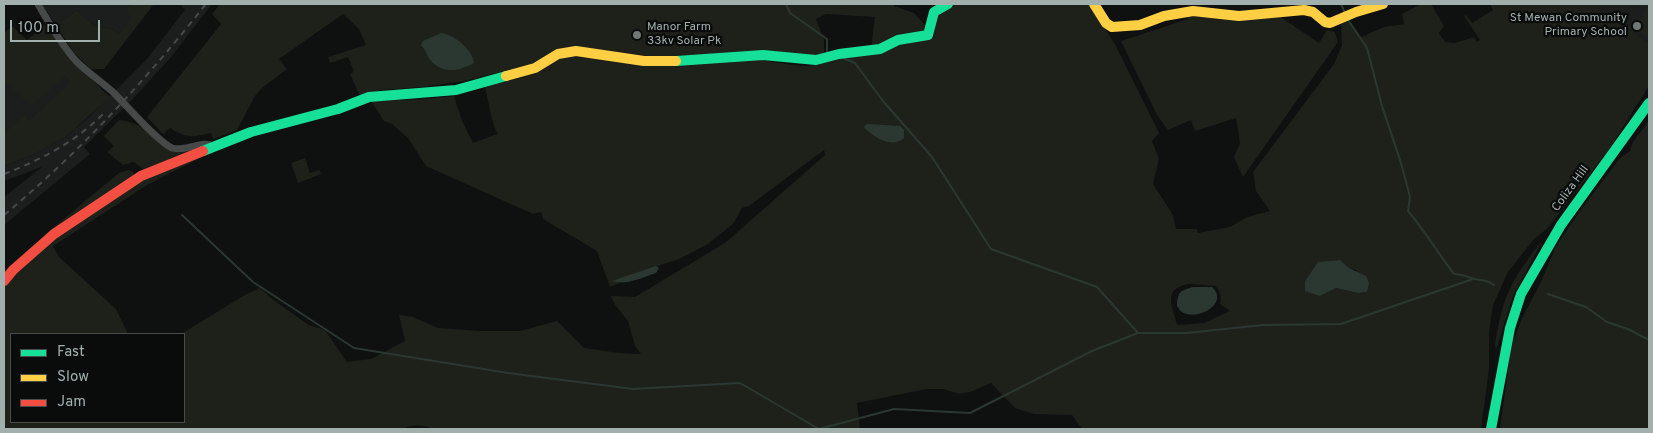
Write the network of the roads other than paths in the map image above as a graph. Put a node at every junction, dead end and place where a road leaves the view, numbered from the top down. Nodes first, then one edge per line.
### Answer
1 (38, 4) edge
2 (948, 4) edge
3 (1094, 4) edge
4 (1384, 4) edge
5 (1649, 103) edge
6 (213, 146) junction
7 (4, 281) edge
8 (1491, 429) edge

1 - 6 street
2 - 6 main road
3 - 4 main road
5 - 8 main road, Coliza Hill
6 - 7 main road

